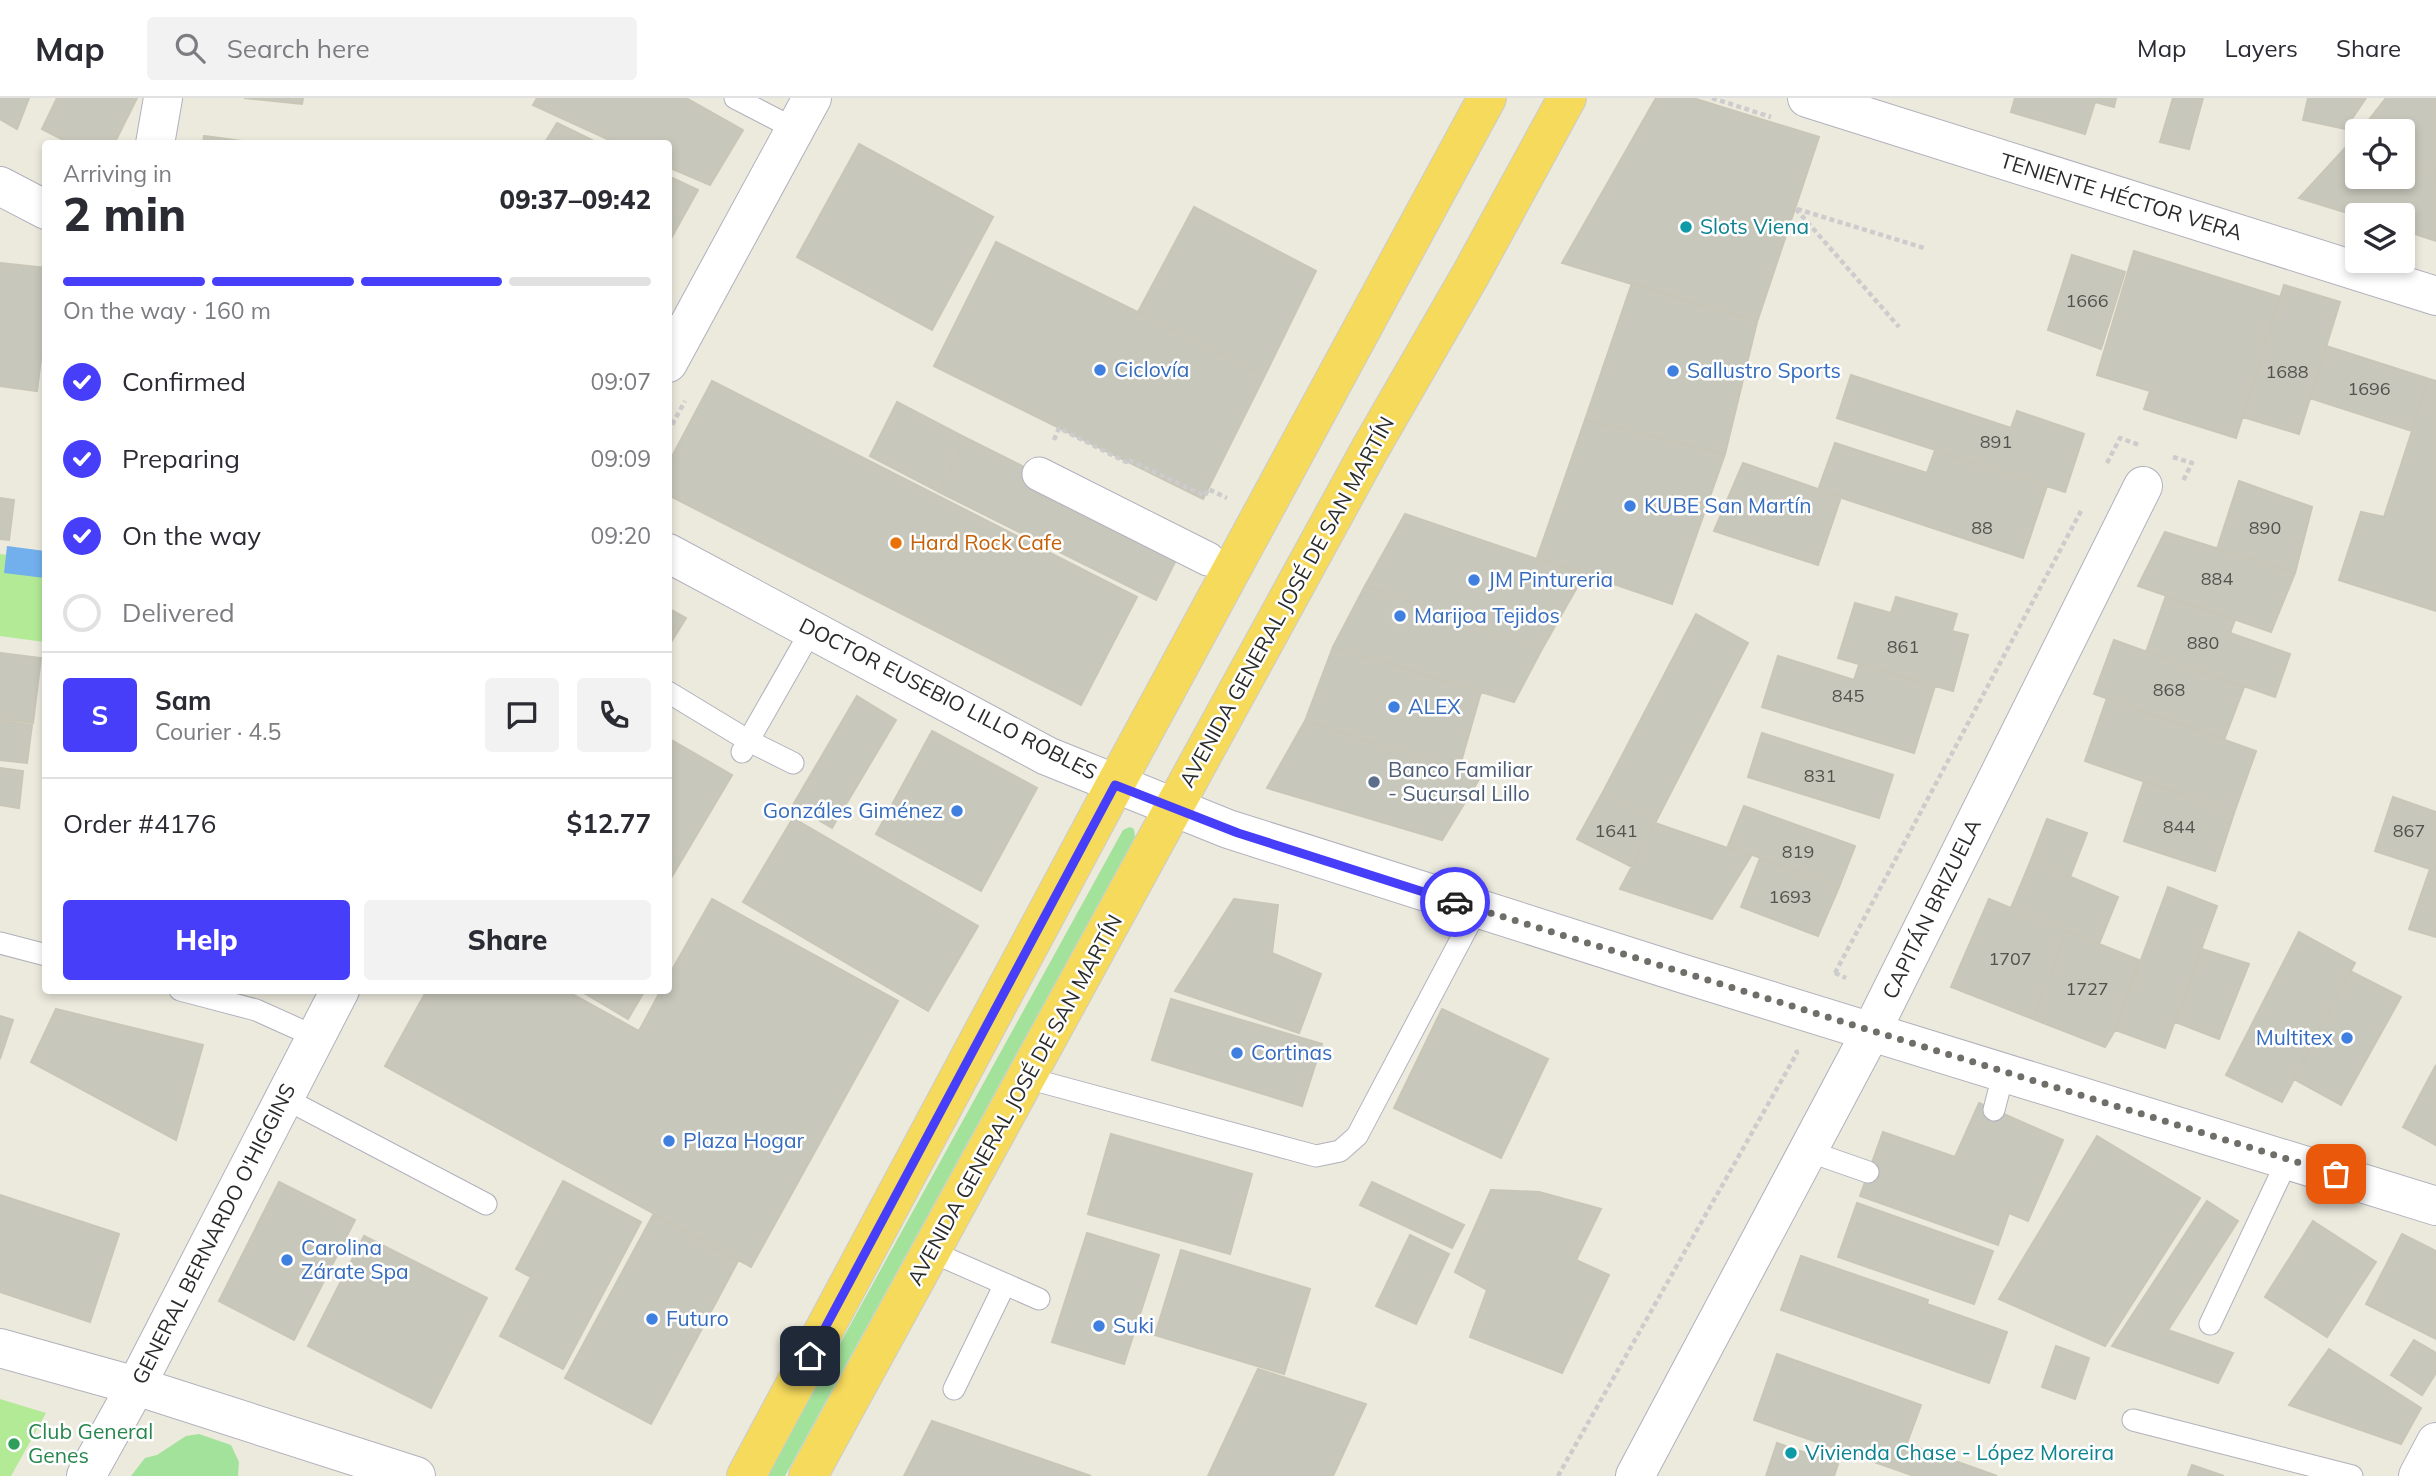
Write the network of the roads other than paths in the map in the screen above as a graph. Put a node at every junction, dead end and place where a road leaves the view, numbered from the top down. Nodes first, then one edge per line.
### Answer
1 (163, 98) edge
2 (734, 98) edge
3 (1487, 98) edge
4 (1567, 98) edge
5 (1807, 98) edge
6 (803, 113) edge
7 (156, 140) edge
8 (0, 186) edge
9 (42, 208) edge
10 (2436, 296) edge
11 (672, 356) edge
12 (1039, 474) dead end
13 (2143, 486) dead end
14 (672, 555) edge
15 (1208, 559) dead end
16 (812, 629) junction
17 (672, 695) edge
18 (745, 748) junction
19 (793, 764) dead end
20 (1115, 785) junction
21 (1174, 809) junction
22 (1477, 909) junction
23 (0, 943) edge
24 (42, 954) edge
25 (195, 994) edge
26 (338, 994) edge
27 (1872, 1030) junction
28 (316, 1037) junction
29 (2004, 1071) junction
30 (1027, 1078) junction
31 (284, 1098) junction
32 (1994, 1110) dead end
33 (1808, 1151) junction
34 (2288, 1159) junction
35 (1868, 1172) dead end
36 (486, 1204) dead end
37 (2436, 1206) edge
38 (932, 1252) junction
39 (1005, 1284) junction
40 (1039, 1299) dead end
41 (2210, 1324) dead end
42 (0, 1348) edge
43 (136, 1386) junction
44 (954, 1389) dead end
45 (2133, 1420) dead end
46 (2436, 1442) edge
47 (86, 1476) edge
48 (416, 1476) edge
49 (746, 1476) edge
50 (808, 1476) edge
51 (1634, 1476) edge
52 (2352, 1476) edge
53 (2418, 1476) edge

1 - 7 street
2 - 6 lane
3 - 20 highway
4 - 21 highway, AVENIDA GENERAL JOSÉ DE SAN MARTÍN
5 - 10 street, TENIENTE HÉCTOR VERA
6 - 11 street
8 - 9 street
12 - 15 street
13 - 27 street, CAPITÁN BRIZUELA
14 - 16 street, DOCTOR EUSEBIO LILLO ROBLES
16 - 18 lane
16 - 20 street, DOCTOR EUSEBIO LILLO ROBLES
17 - 18 lane
18 - 19 lane
20 - 21 street, DOCTOR EUSEBIO LILLO ROBLES
20 - 49 highway
21 - 22 street, DOCTOR EUSEBIO LILLO ROBLES
21 - 30 highway, AVENIDA GENERAL JOSÉ DE SAN MARTÍN
22 - 27 street, DOCTOR EUSEBIO LILLO ROBLES
22 - 30 lane
23 - 24 lane
25 - 28 lane
26 - 28 street, GENERAL BERNARDO O'HIGGINS
27 - 29 street, DOCTOR EUSEBIO LILLO ROBLES
27 - 33 street, CAPITÁN BRIZUELA
28 - 31 street, GENERAL BERNARDO O'HIGGINS
29 - 32 lane
29 - 34 street, DOCTOR EUSEBIO LILLO ROBLES
30 - 38 highway, AVENIDA GENERAL JOSÉ DE SAN MARTÍN
31 - 36 lane
31 - 43 street, GENERAL BERNARDO O'HIGGINS
33 - 35 lane
33 - 51 street, CAPITÁN BRIZUELA
34 - 37 street, DOCTOR EUSEBIO LILLO ROBLES
34 - 41 lane
38 - 39 lane
38 - 50 highway, AVENIDA GENERAL JOSÉ DE SAN MARTÍN
39 - 40 lane
39 - 44 lane
42 - 43 street
43 - 47 street, GENERAL BERNARDO O'HIGGINS
43 - 48 street
45 - 52 lane
46 - 53 street

